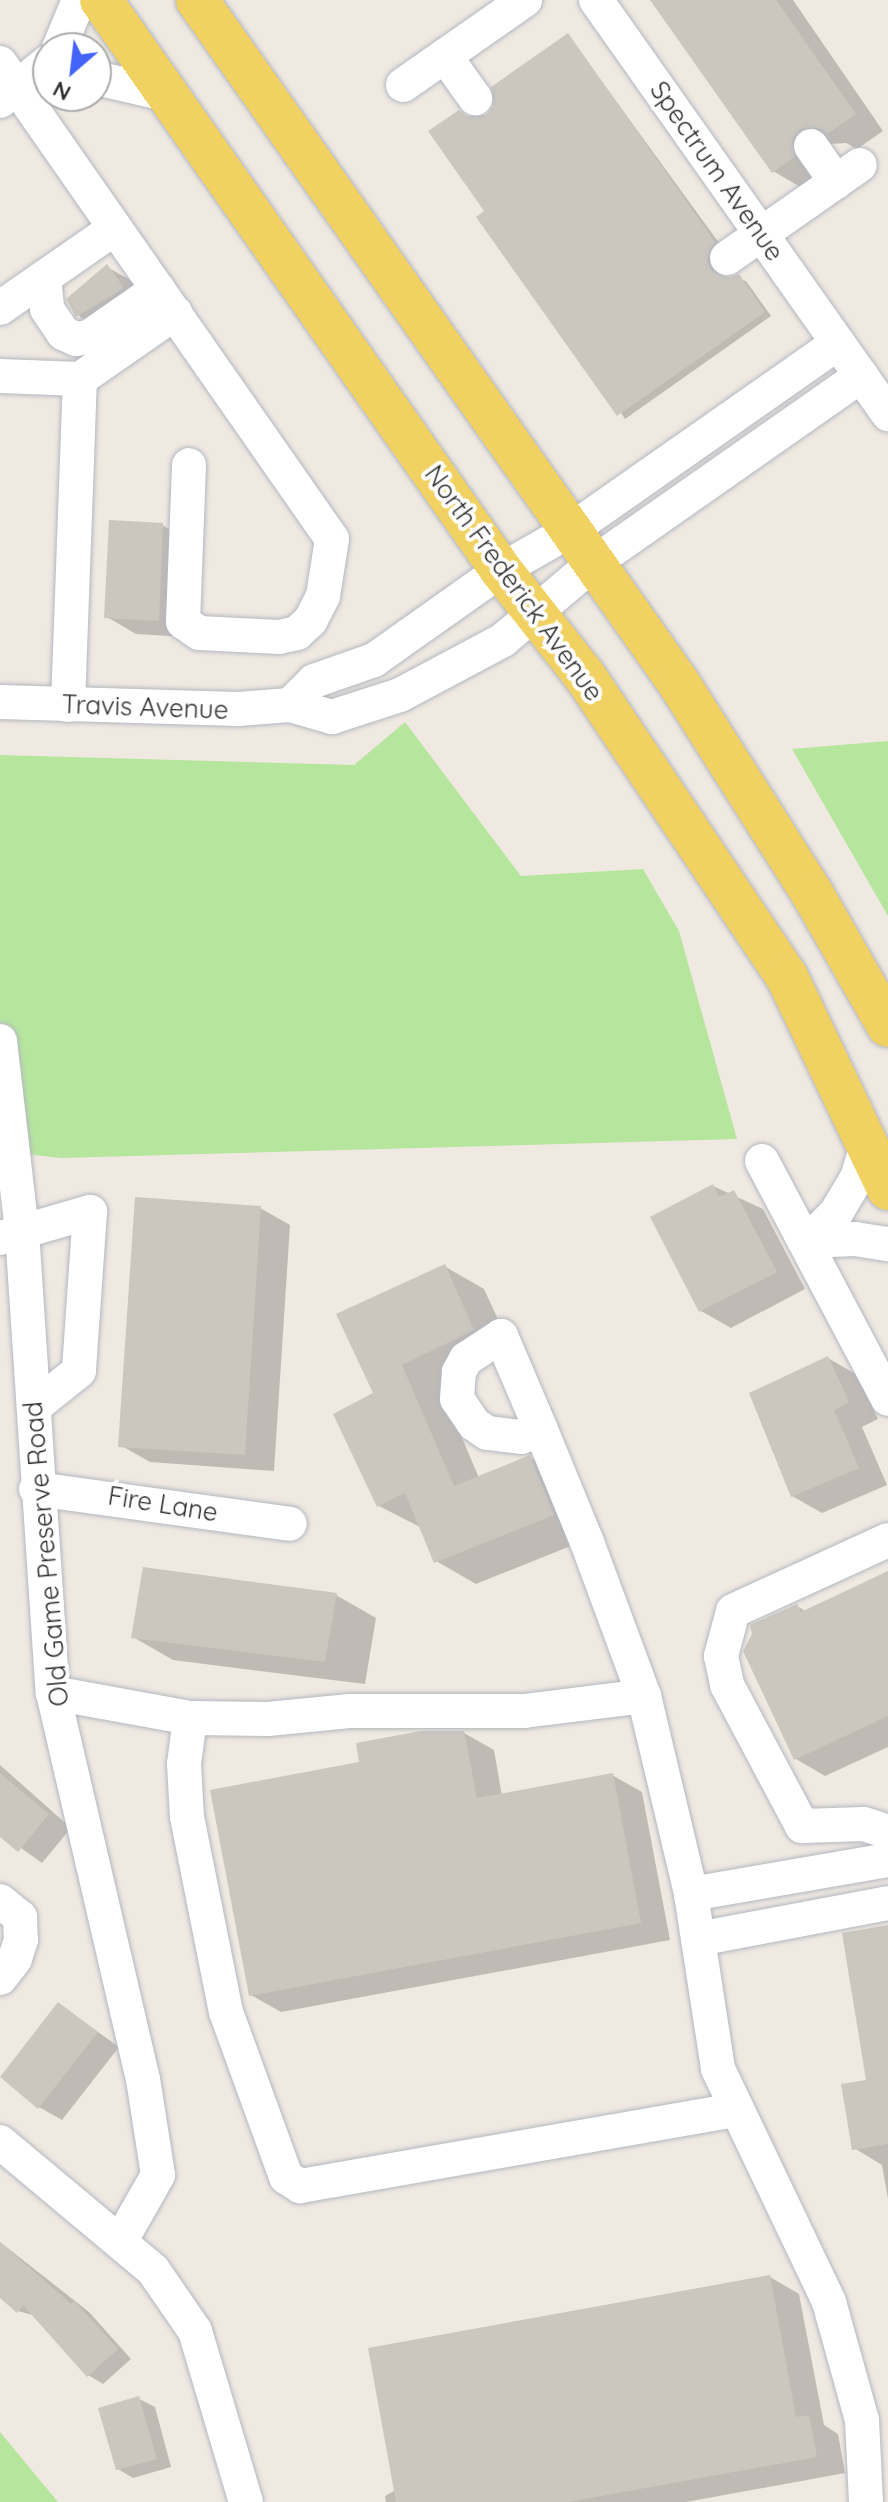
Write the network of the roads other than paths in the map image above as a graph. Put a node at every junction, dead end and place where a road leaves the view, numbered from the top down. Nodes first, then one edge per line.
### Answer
1 (79, 0) edge
2 (101, 0) edge
3 (525, 0) edge
4 (596, 0) edge
5 (211, 11) edge
6 (66, 32) edge
7 (445, 56) junction
8 (112, 82) edge
9 (16, 84) edge
10 (403, 85) dead end
11 (166, 94) junction
12 (475, 98) dead end
13 (811, 146) dead end
14 (115, 228) junction
15 (761, 235) junction
16 (727, 258) dead end
17 (44, 278) junction
18 (166, 301) junction
19 (0, 308) edge
20 (838, 343) junction
21 (0, 376) edge
22 (861, 376) junction
23 (80, 379) junction
24 (888, 414) edge
25 (189, 465) dead end
26 (583, 546) junction
27 (501, 570) junction
28 (536, 615) junction
29 (0, 702) edge
30 (68, 705) junction
31 (290, 705) junction
32 (888, 1026) edge
33 (0, 1041) edge
34 (867, 1145) junction
35 (762, 1161) dead end
36 (888, 1189) edge
37 (11, 1235) edge
38 (808, 1241) junction
39 (888, 1244) edge
40 (888, 1399) edge
41 (34, 1407) junction
42 (541, 1430) junction
43 (36, 1489) junction
44 (290, 1524) dead end
45 (888, 1540) edge
46 (53, 1693) junction
47 (644, 1696) junction
48 (190, 1718) junction
49 (888, 1832) edge
50 (888, 1860) edge
51 (691, 1894) junction
52 (0, 1901) edge
53 (888, 1903) edge
54 (698, 1939) junction
55 (0, 1978) edge
56 (735, 2110) junction
57 (0, 2142) edge
58 (121, 2240) junction
59 (246, 2502) edge
60 (866, 2502) edge

1 - 6 street
2 - 11 main road, North Frederick Avenue
3 - 7 street
4 - 15 street, Spectrum Avenue
5 - 26 main road
7 - 10 street
7 - 12 street
8 - 11 street
9 - 14 street
11 - 27 main road, North Frederick Avenue
13 - 15 street
14 - 17 street
14 - 18 street
15 - 16 street
15 - 20 street, Spectrum Avenue
17 - 18 street
17 - 19 street
18 - 23 street
18 - 25 street
20 - 22 street, Spectrum Avenue
20 - 26 street
21 - 23 street
22 - 24 street, Spectrum Avenue
22 - 26 street
23 - 30 street
26 - 27 street
26 - 28 street, Travis Avenue
26 - 32 main road
27 - 28 main road, North Frederick Avenue
27 - 31 street
28 - 31 street, Travis Avenue
28 - 34 main road, North Frederick Avenue
29 - 30 street, Travis Avenue
30 - 31 street, Travis Avenue
33 - 37 street, Old Game Preserve Road
34 - 36 main road, North Frederick Avenue
34 - 38 street
35 - 38 street
37 - 41 street, Old Game Preserve Road
37 - 41 street
38 - 39 street
38 - 40 street
41 - 43 street, Old Game Preserve Road
42 - 42 street
42 - 47 street
43 - 44 street, Fire Lane
43 - 46 street, Old Game Preserve Road
45 - 49 street
46 - 48 street
46 - 58 street, Old Game Preserve Road
47 - 48 street
47 - 51 street
48 - 56 street
50 - 51 street
51 - 54 street
52 - 55 street
53 - 54 street
54 - 56 street
56 - 60 street
57 - 58 street
58 - 59 street

